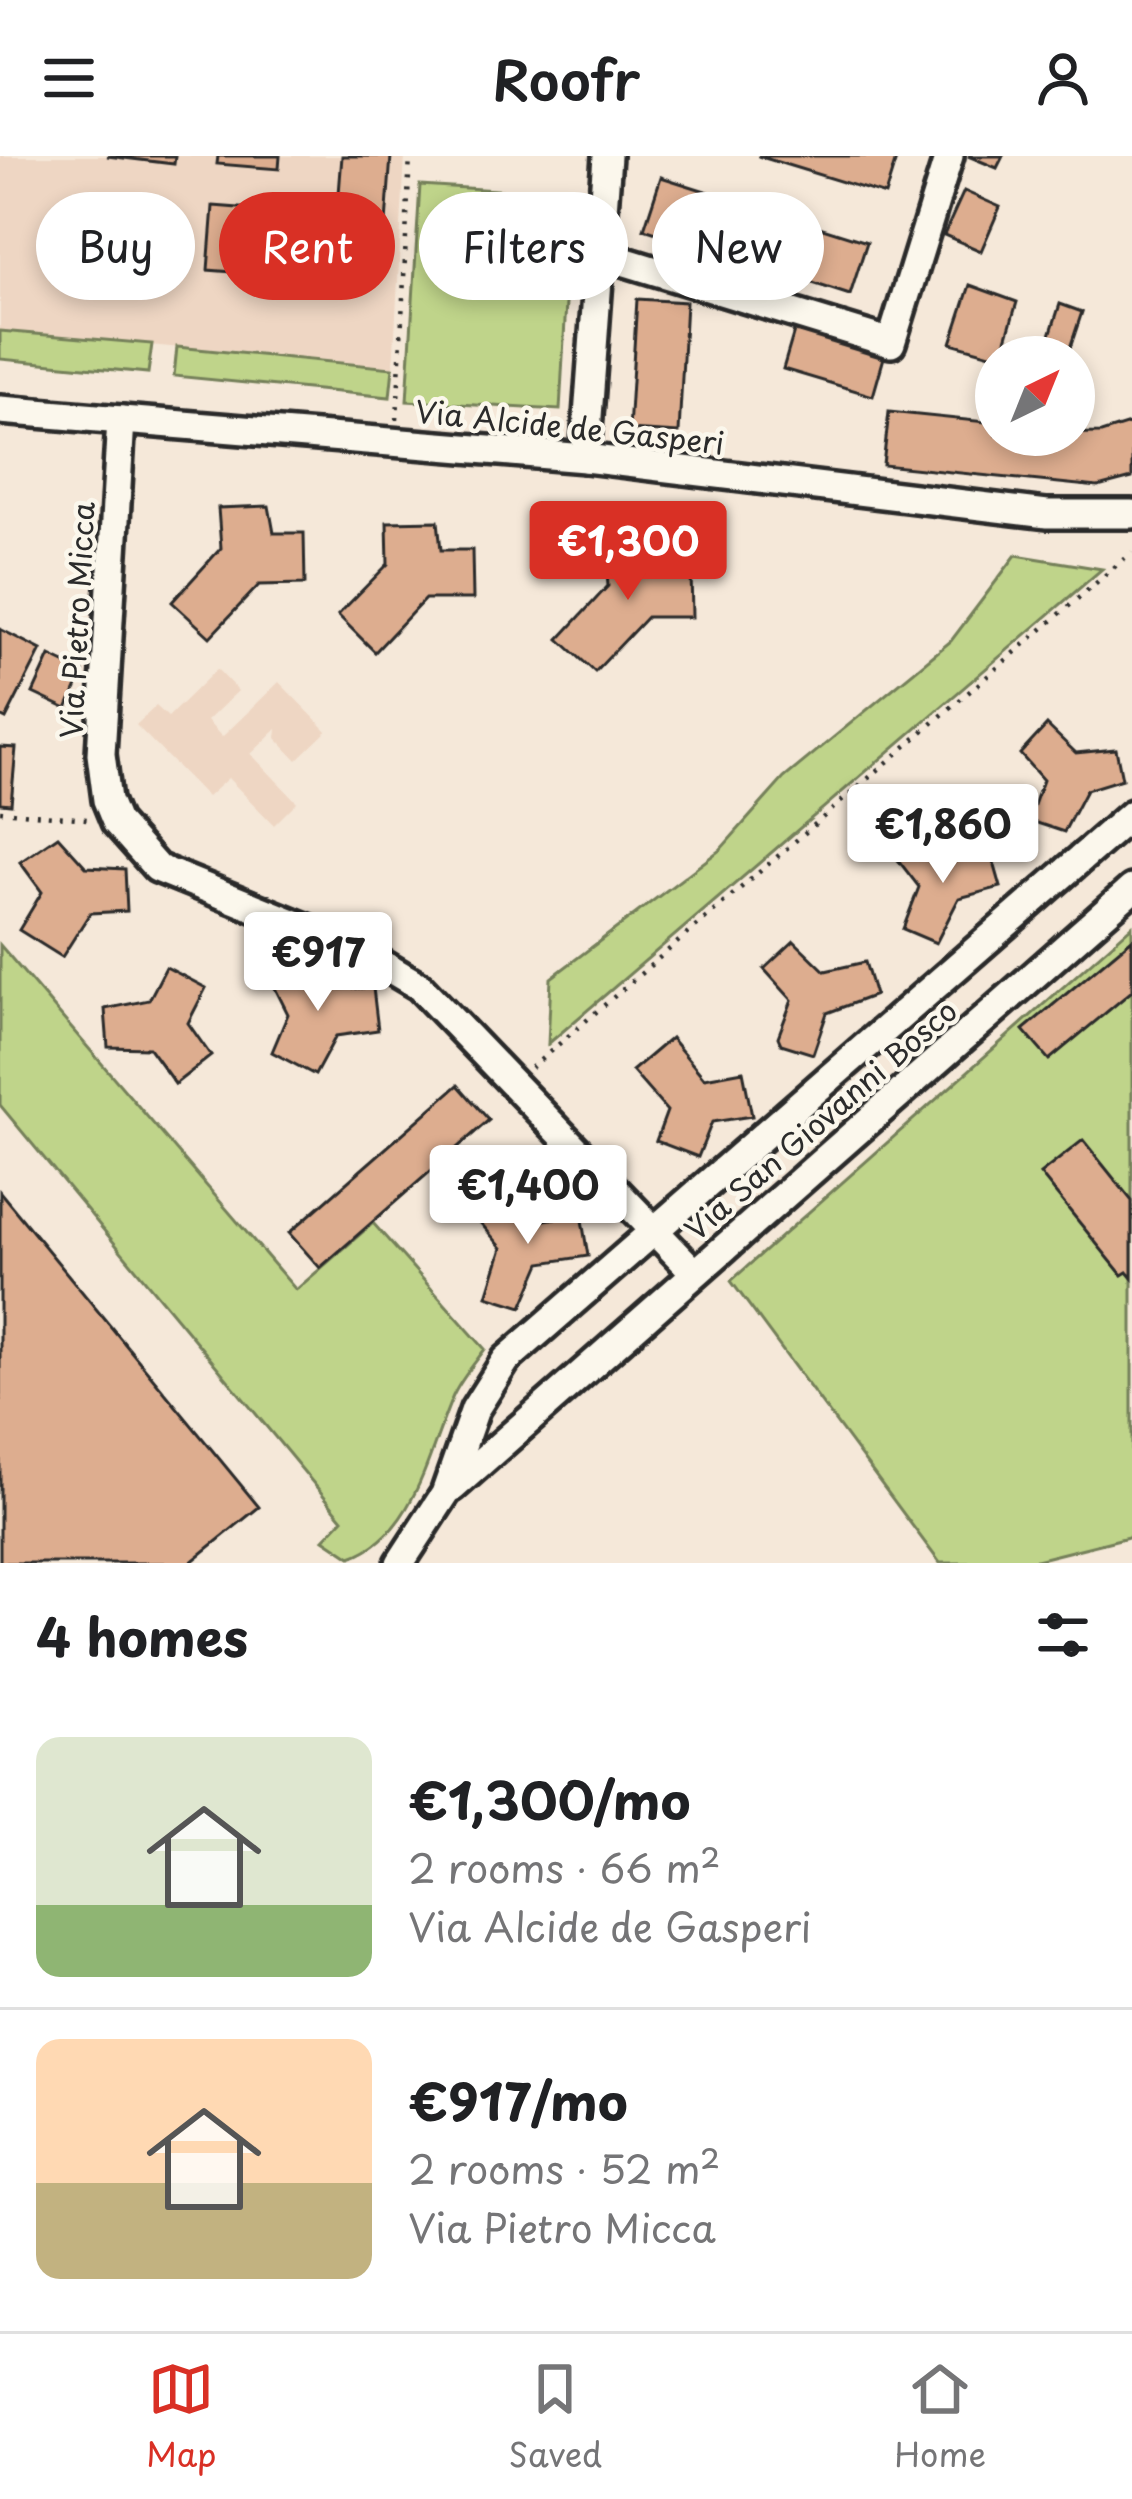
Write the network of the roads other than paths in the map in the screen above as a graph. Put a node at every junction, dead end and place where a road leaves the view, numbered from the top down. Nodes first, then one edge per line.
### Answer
1 (607, 156) edge
2 (949, 156) edge
3 (604, 192) edge
4 (628, 263) edge
5 (597, 300) edge
6 (0, 410) edge
7 (121, 420) junction
8 (585, 458) junction
9 (1132, 514) edge
10 (1132, 814) edge
11 (1132, 889) edge
12 (654, 1228) junction
13 (694, 1273) junction
14 (445, 1494) junction
15 (398, 1558) edge

1 - 3 street
2 - 4 street
5 - 8 street
6 - 7 street, Via Alcide de Gasperi
7 - 8 street, Via Alcide de Gasperi
7 - 12 street, Via Pietro Micca
8 - 9 street, Via Alcide de Gasperi
10 - 12 street, Via San Giovanni Bosco
11 - 13 street, Via San Giovanni Bosco
12 - 13 street, Via Pietro Micca
12 - 14 street, Via San Giovanni Bosco
13 - 14 street, Via San Giovanni Bosco
14 - 15 street, Via San Giovanni Bosco

